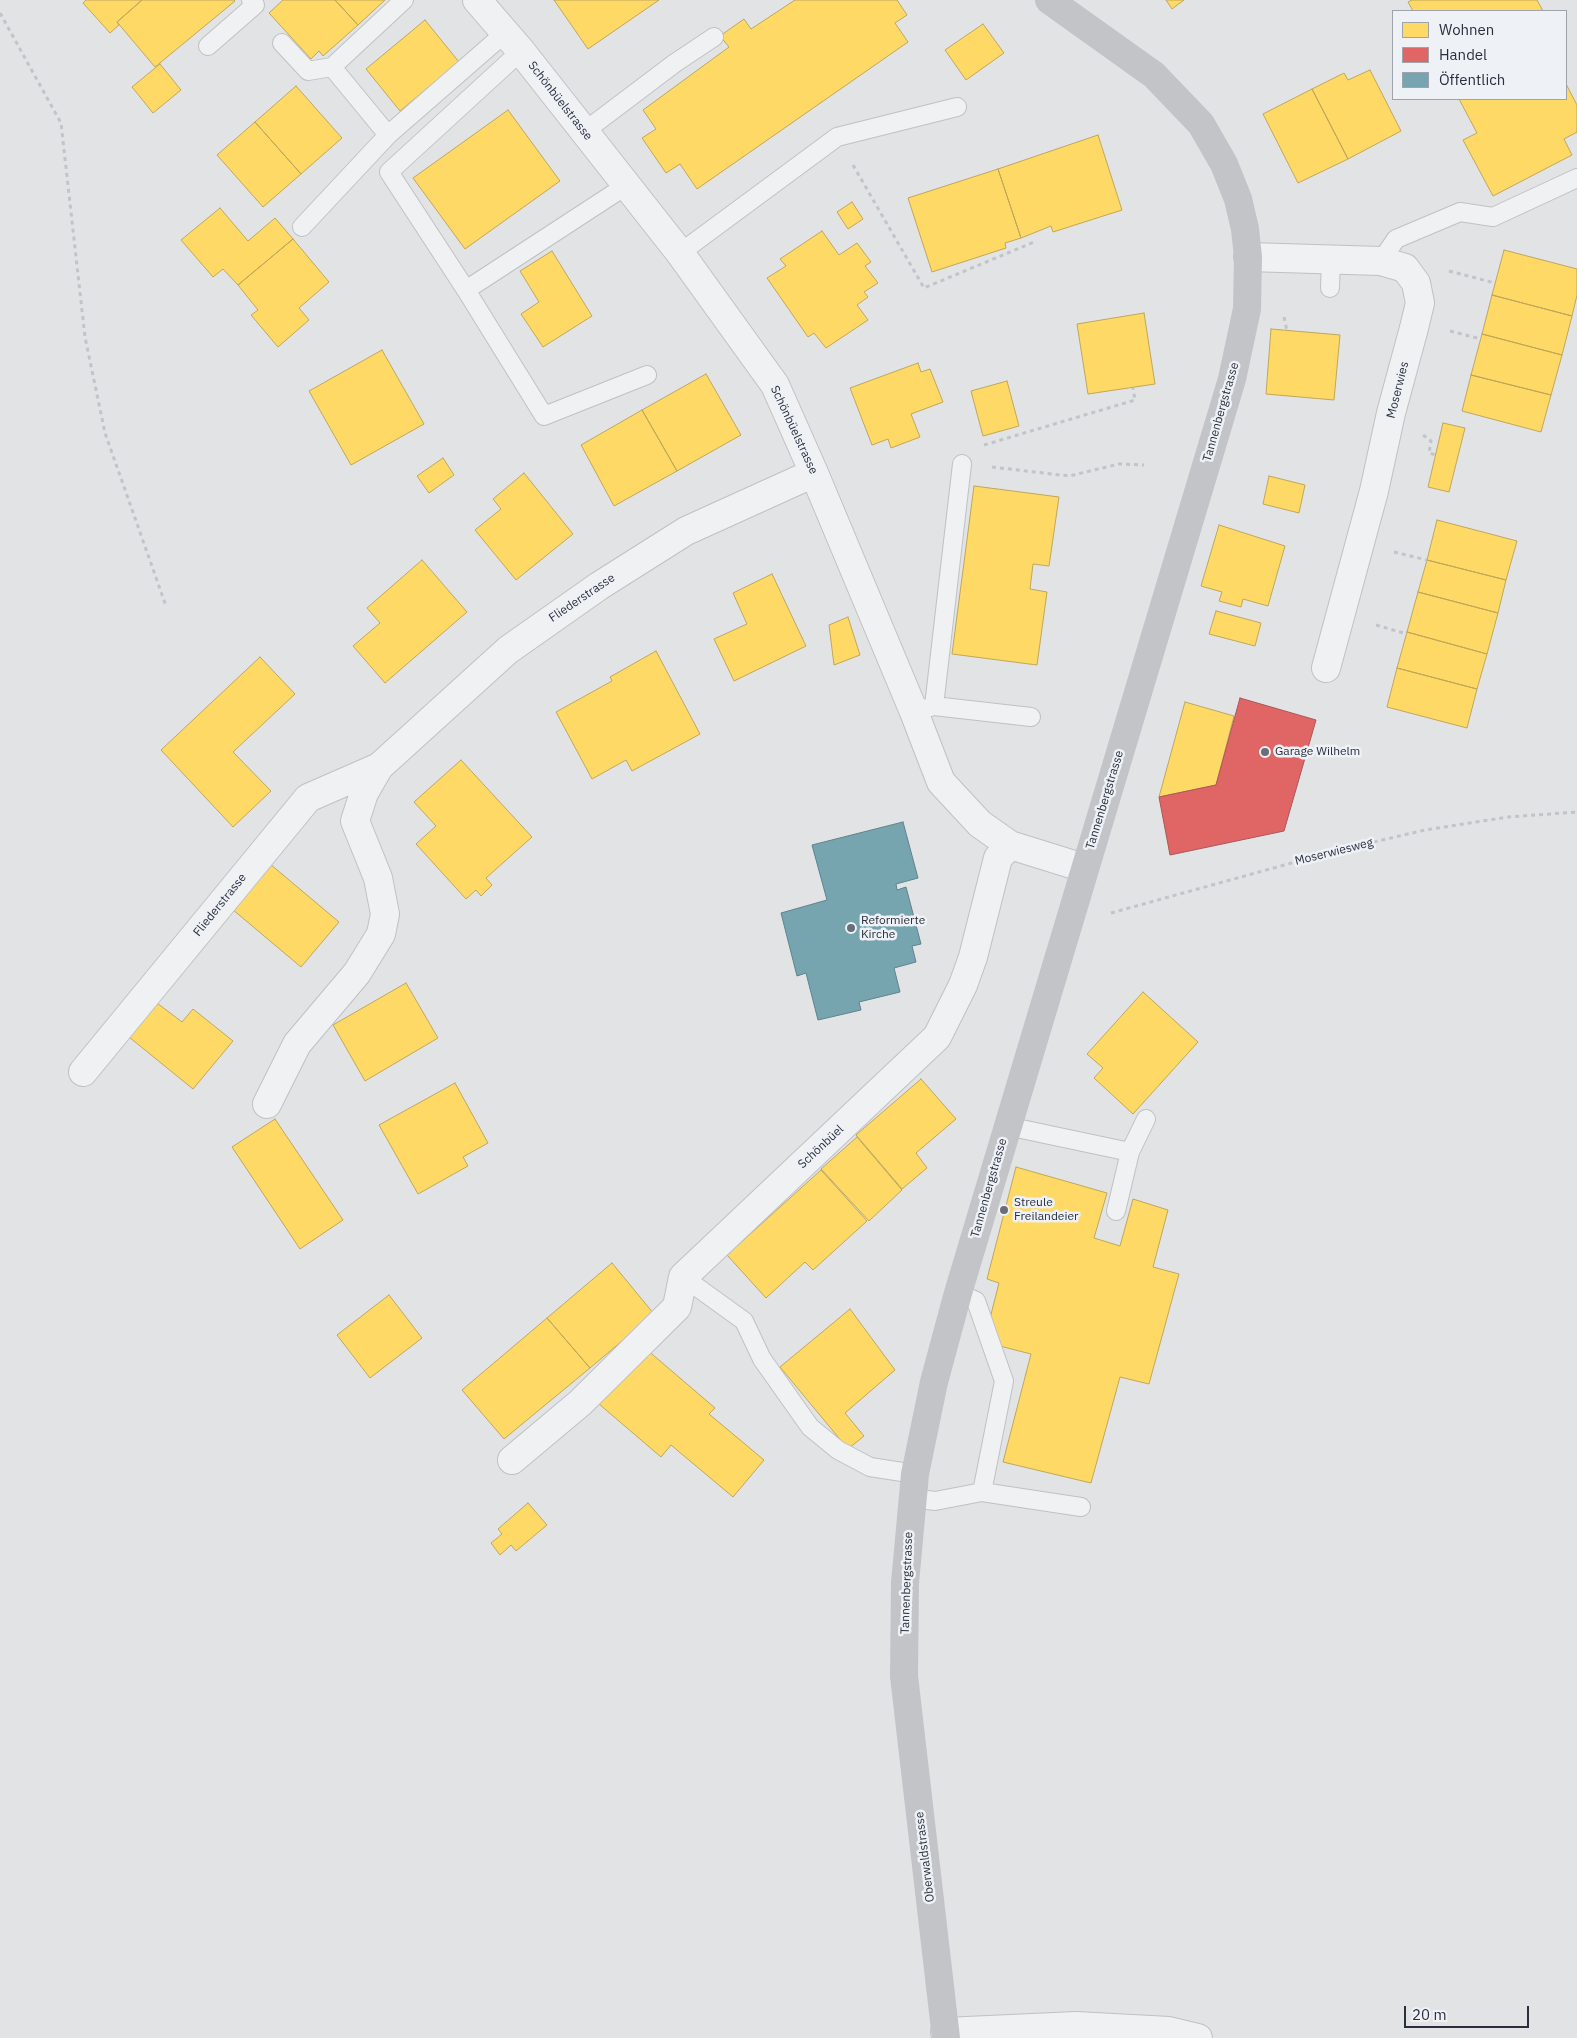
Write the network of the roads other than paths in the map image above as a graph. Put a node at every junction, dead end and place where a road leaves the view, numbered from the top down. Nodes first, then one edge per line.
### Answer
1 (251, 0) edge
2 (404, 0) edge
3 (477, 0) edge
4 (1049, 0) edge
5 (714, 37) dead end
6 (513, 42) junction
7 (282, 43) dead end
8 (208, 46) dead end
9 (332, 68) junction
10 (957, 107) dead end
11 (585, 131) junction
12 (388, 134) junction
13 (1577, 178) edge
14 (627, 186) junction
15 (302, 227) dead end
16 (680, 253) junction
17 (1248, 258) junction
18 (1331, 260) junction
19 (1381, 261) junction
20 (1330, 288) dead end
21 (466, 290) junction
22 (647, 375) dead end
23 (962, 464) road end
24 (814, 472) junction
25 (1326, 668) dead end
26 (924, 709) junction
27 (1031, 717) dead end
28 (379, 767) junction
29 (1010, 845) junction
30 (1084, 868) junction
31 (83, 1072) dead end
32 (267, 1104) dead end
33 (1146, 1119) dead end
34 (1007, 1126) junction
35 (1130, 1152) junction
36 (1116, 1211) dead end
37 (683, 1277) junction
38 (958, 1293) junction
39 (512, 1460) dead end
40 (913, 1486) junction
41 (982, 1492) junction
42 (1081, 1507) dead end
43 (904, 1676) joint
44 (946, 2035) edge
45 (1198, 2038) edge

1 - 8 lane
2 - 9 lane
3 - 6 street, Schönbüelstrasse
4 - 17 street, Tannenbergstrasse
5 - 11 lane
6 - 11 street, Schönbüelstrasse
6 - 12 lane
6 - 21 lane
7 - 9 lane
9 - 12 lane
10 - 16 lane
11 - 14 street, Schönbüelstrasse
12 - 15 lane
13 - 19 lane
14 - 16 street, Schönbüelstrasse
14 - 21 lane
16 - 24 street, Schönbüelstrasse
17 - 18 street, Moserwies
17 - 30 street, Tannenbergstrasse
18 - 19 street, Moserwies
18 - 20 lane
19 - 25 street, Moserwies
21 - 22 lane
23 - 26 lane
24 - 26 street, Schönbüelstrasse
24 - 28 street, Fliederstrasse
26 - 27 lane
26 - 29 street, Schönbüelstrasse
28 - 31 street, Fliederstrasse
28 - 32 street, Fliederstrasse
29 - 30 street
29 - 37 street, Schönbüel
30 - 34 street, Tannenbergstrasse
33 - 35 lane
34 - 35 lane
34 - 38 street, Tannenbergstrasse
35 - 36 lane
37 - 39 street
37 - 40 lane
38 - 40 street, Tannenbergstrasse
38 - 41 lane
40 - 41 lane
40 - 43 street, Tannenbergstrasse
41 - 42 lane
43 - 44 street, Oberwaldstrasse
44 - 45 street

